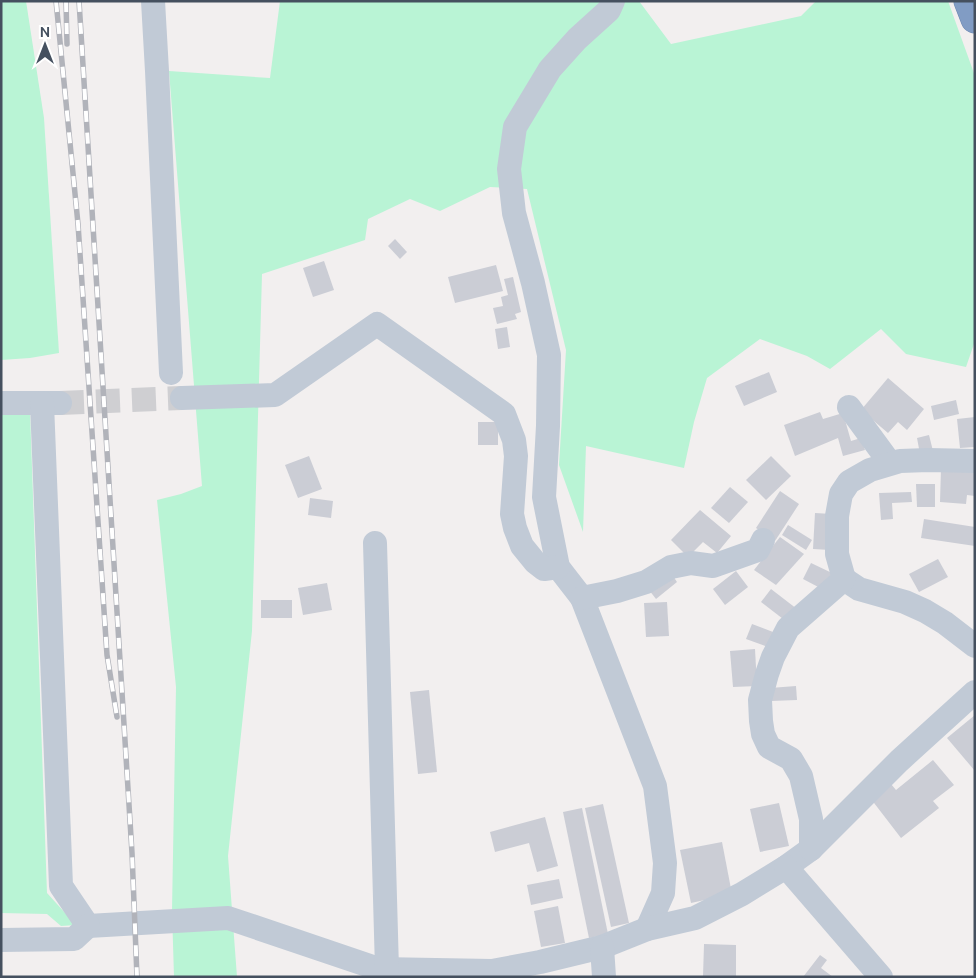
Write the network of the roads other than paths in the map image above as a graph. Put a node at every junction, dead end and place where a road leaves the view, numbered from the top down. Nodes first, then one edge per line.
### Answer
1 (153, 1) edge
2 (613, 1) edge
3 (968, 1) edge
4 (975, 19) edge
5 (171, 373) dead end
6 (182, 398) tunnel mouth
7 (1, 403) edge
8 (848, 407) dead end
9 (975, 461) edge
10 (890, 463) junction
11 (763, 540) dead end
12 (375, 544) dead end
13 (558, 567) junction
14 (844, 579) junction
15 (582, 598) junction
16 (975, 646) edge
17 (975, 692) edge
18 (811, 849) junction
19 (786, 867) junction
20 (647, 929) junction
21 (81, 932) junction
22 (1, 940) edge
23 (602, 947) junction
24 (387, 969) junction
25 (604, 977) edge
26 (881, 977) edge

1 - 5 street
2 - 13 street
3 - 4 highway
6 - 13 street
7 - 21 street
8 - 10 street
9 - 10 street
10 - 14 street
11 - 15 street
12 - 24 street
13 - 15 street
14 - 16 street
14 - 18 street
15 - 20 street
17 - 18 street
18 - 19 street
19 - 20 street
19 - 26 street
20 - 23 street
21 - 22 street
21 - 24 street
23 - 24 street
23 - 25 street

